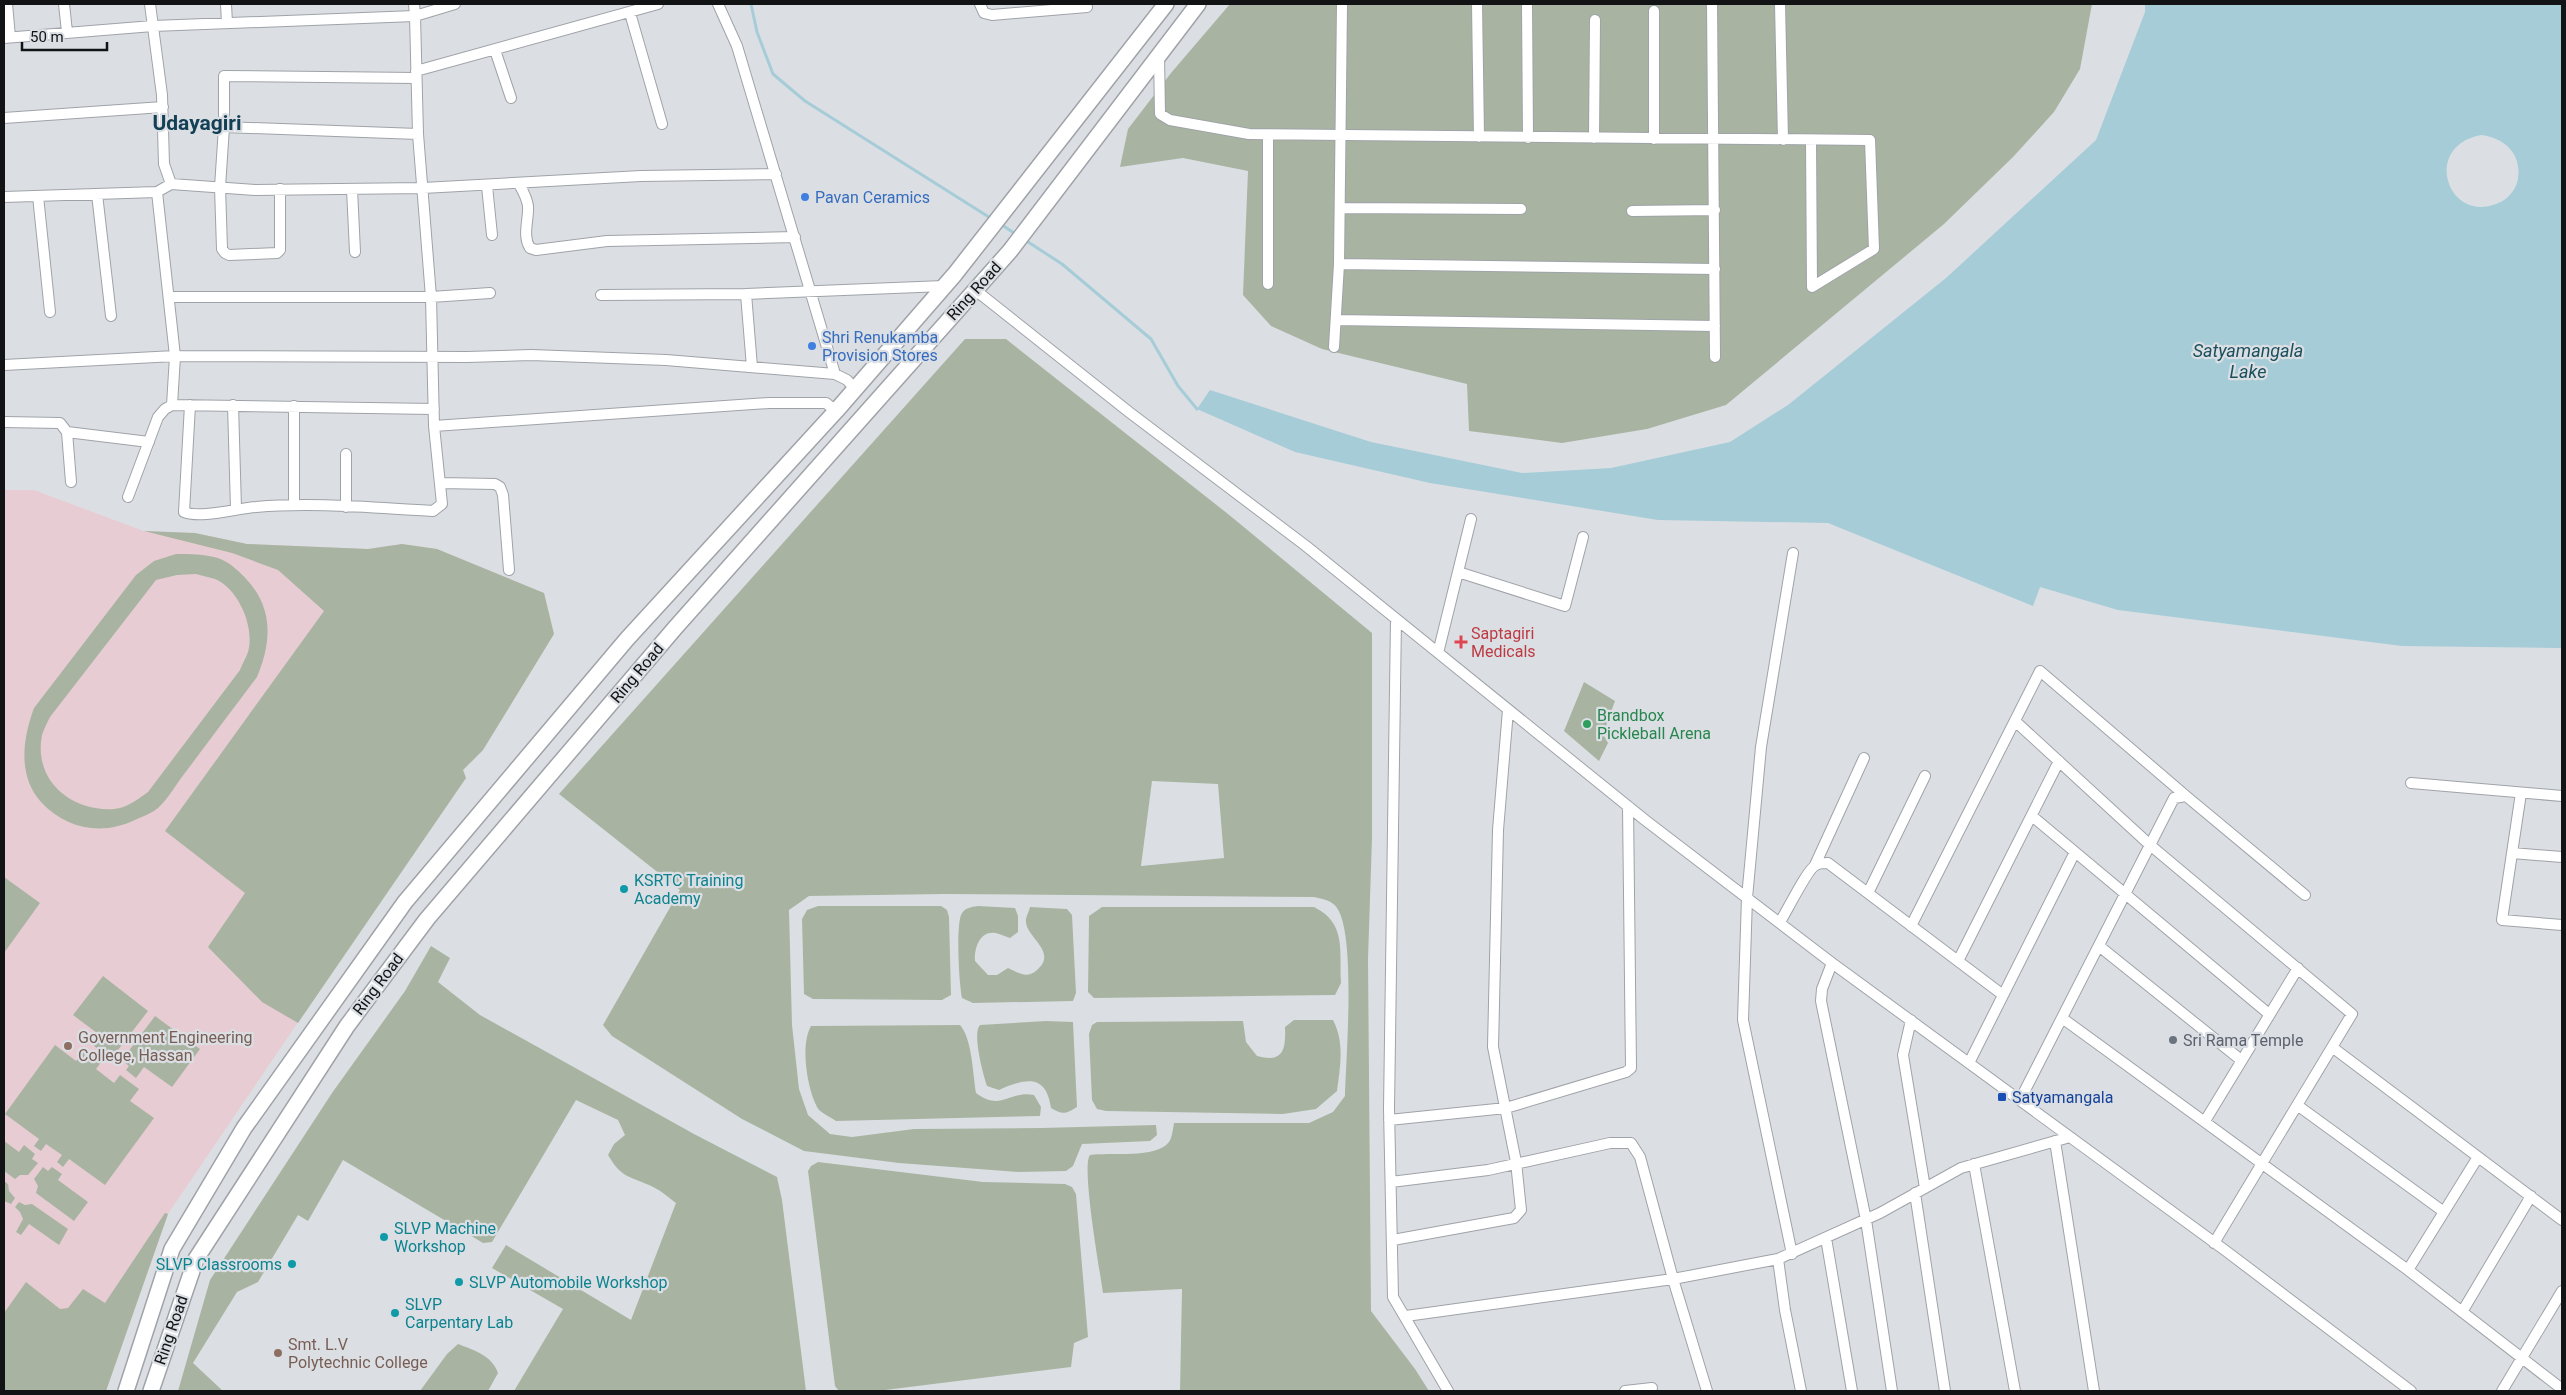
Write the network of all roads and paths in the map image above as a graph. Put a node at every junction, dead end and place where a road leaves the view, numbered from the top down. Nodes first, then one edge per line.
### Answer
1 (8, 4) edge
2 (64, 4) edge
3 (150, 4) edge
4 (226, 4) edge
5 (414, 4) edge
6 (455, 4) edge
7 (658, 4) edge
8 (718, 4) edge
9 (980, 4) edge
10 (1166, 4) edge
11 (1198, 4) edge
12 (1342, 4) edge
13 (1477, 4) edge
14 (1527, 4) edge
15 (1712, 4) edge
16 (1780, 4) edge
17 (1087, 7) dead end
18 (1654, 11) dead end
19 (630, 13) junction
20 (415, 16) junction
21 (1595, 20) dead end
22 (227, 23) junction
23 (153, 26) junction
24 (67, 32) junction
25 (7, 38) edge
26 (495, 50) junction
27 (1158, 54) junction
28 (416, 75) junction
29 (511, 98) dead end
30 (162, 107) junction
31 (4, 118) edge
32 (662, 124) dead end
33 (224, 127) junction
34 (418, 134) junction
35 (1268, 135) junction
36 (1341, 136) junction
37 (1479, 137) junction
38 (1528, 138) junction
39 (1594, 138) junction
40 (1654, 139) junction
41 (1715, 139) junction
42 (1783, 140) junction
43 (1811, 140) junction
44 (776, 174) junction
45 (171, 184) junction
46 (519, 184) junction
47 (487, 186) junction
48 (220, 187) junction
49 (423, 188) junction
50 (280, 189) junction
51 (352, 189) junction
52 (157, 192) junction
53 (97, 194) junction
54 (38, 196) junction
55 (4, 197) edge
56 (1340, 208) junction
57 (1521, 209) dead end
58 (1715, 210) junction
59 (1632, 211) dead end
60 (492, 235) dead end
61 (795, 237) junction
62 (355, 252) dead end
63 (1339, 264) junction
64 (1715, 269) junction
65 (955, 274) junction
66 (1268, 284) dead end
67 (944, 286) junction
68 (974, 289) junction
69 (811, 292) junction
70 (490, 293) dead end
71 (746, 294) junction
72 (601, 295) dead end
73 (169, 297) junction
74 (431, 297) junction
75 (50, 312) dead end
76 (111, 316) dead end
77 (1336, 320) junction
78 (1715, 326) junction
79 (1334, 347) dead end
80 (176, 356) junction
81 (432, 356) junction
82 (1714, 358) dead end
83 (4, 365) edge
84 (752, 367) junction
85 (835, 374) junction
86 (855, 389) junction
87 (172, 405) junction
88 (190, 405) junction
89 (233, 405) junction
90 (294, 406) junction
91 (434, 409) junction
92 (836, 411) junction
93 (4, 422) edge
94 (434, 426) junction
95 (67, 432) junction
96 (148, 442) junction
97 (346, 454) dead end
98 (71, 482) dead end
99 (440, 483) junction
100 (128, 497) dead end
101 (294, 505) junction
102 (346, 507) junction
103 (236, 508) junction
104 (1471, 520) dead end
105 (1583, 537) dead end
106 (1793, 552) dead end
107 (509, 570) dead end
108 (1458, 572) junction
109 (1396, 619) junction
110 (1438, 653) junction
111 (1508, 710) junction
112 (2015, 721) junction
113 (1864, 758) dead end
114 (2059, 761) junction
115 (1925, 776) dead end
116 (2411, 783) dead end
117 (2521, 793) junction
118 (2186, 796) junction
119 (2562, 796) edge
120 (1628, 806) junction
121 (2032, 816) junction
122 (2150, 844) junction
123 (2075, 852) junction
124 (2512, 853) junction
125 (2562, 857) edge
126 (1815, 865) junction
127 (1868, 893) junction
128 (2125, 894) junction
129 (2305, 895) dead end
130 (1747, 898) junction
131 (406, 900) junction
132 (427, 919) junction
133 (1780, 922) junction
134 (2562, 925) edge
135 (1911, 926) junction
136 (2099, 946) junction
137 (1958, 961) junction
138 (1832, 963) junction
139 (2298, 968) junction
140 (2003, 995) junction
141 (2269, 1014) junction
142 (2062, 1018) junction
143 (1911, 1020) junction
144 (2332, 1047) junction
145 (2242, 1060) junction
146 (1969, 1062) junction
147 (2020, 1100) junction
148 (2298, 1105) junction
149 (1506, 1108) junction
150 (1389, 1120) junction
151 (2205, 1121) junction
152 (2070, 1137) junction
153 (2055, 1141) junction
154 (2478, 1157) junction
155 (1516, 1162) junction
156 (2262, 1163) junction
157 (1974, 1164) junction
158 (1391, 1182) junction
159 (1920, 1190) junction
160 (2531, 1196) junction
161 (202, 1200) junction
162 (2444, 1212) junction
163 (224, 1216) junction
164 (1866, 1220) junction
165 (2562, 1220) edge
166 (1826, 1238) junction
167 (1394, 1240) junction
168 (2214, 1243) junction
169 (1792, 1254) junction
170 (1778, 1259) junction
171 (2408, 1270) junction
172 (1673, 1279) junction
173 (2562, 1291) edge
174 (2462, 1312) junction
175 (1406, 1316) junction
176 (2522, 1358) junction
177 (1652, 1388) dead end
178 (2562, 1389) edge
179 (126, 1391) edge
180 (151, 1391) edge
181 (1448, 1391) edge
182 (1625, 1391) edge
183 (1707, 1391) edge
184 (1801, 1391) edge
185 (1852, 1391) edge
186 (1892, 1391) edge
187 (1945, 1391) edge
188 (2015, 1391) edge
189 (2094, 1391) edge
190 (2411, 1391) edge
191 (2502, 1391) edge

1 - 25 street
2 - 24 street
3 - 23 street
4 - 22 street
5 - 20 street
6 - 20 street
7 - 19 street
8 - 44 street
9 - 17 street
10 - 65 main road, Ring Road
11 - 27 main road, Ring Road
12 - 36 street
13 - 37 street
14 - 38 street
15 - 41 street
16 - 42 street
18 - 40 street
19 - 26 street
19 - 32 street
20 - 22 street
20 - 28 street
21 - 39 street
22 - 23 street
23 - 24 street
23 - 30 street
24 - 25 street
26 - 28 street
26 - 29 street
27 - 35 street
27 - 68 main road, Ring Road
28 - 33 street
28 - 34 street
30 - 31 street
30 - 45 street
33 - 34 street
33 - 48 street
34 - 49 street
35 - 36 street
35 - 66 street
36 - 37 street
36 - 56 street
37 - 38 street
38 - 39 street
39 - 40 street
40 - 41 street
41 - 42 street
41 - 58 street
42 - 43 street
43 - 43 street
44 - 46 street
44 - 61 street
45 - 48 street
45 - 52 street
46 - 47 street
46 - 61 street
47 - 49 street
47 - 60 street
48 - 50 street
48 - 50 street
49 - 51 street
49 - 74 street
50 - 51 street
51 - 62 street
52 - 53 street
52 - 73 street
53 - 54 street
53 - 76 street
54 - 55 street
54 - 75 street
56 - 57 street
56 - 63 street
58 - 59 street
58 - 64 street
61 - 69 street
63 - 64 street
63 - 77 street
64 - 78 street
65 - 67 main road, Ring Road
65 - 68 main road
67 - 69 street
67 - 86 main road, Ring Road
68 - 109 street
68 - 132 main road, Ring Road
69 - 71 street
69 - 85 street
70 - 74 street
71 - 72 street
71 - 84 street
73 - 74 street
73 - 80 street
74 - 81 street
77 - 78 street
77 - 79 street
78 - 82 street
80 - 81 street
80 - 83 street
80 - 87 street
81 - 84 street
81 - 91 street
84 - 85 street
85 - 86 street
86 - 92 main road, Ring Road
87 - 88 street
87 - 96 street
88 - 89 street
88 - 103 street
89 - 90 street
89 - 103 street
90 - 91 street
90 - 101 street
91 - 94 street
92 - 94 street
92 - 131 main road, Ring Road
93 - 95 street
94 - 99 street
95 - 96 street
95 - 98 street
96 - 100 street
97 - 102 street
99 - 102 street
99 - 107 street
101 - 102 street
101 - 103 street
104 - 108 street
105 - 108 street
106 - 130 street
108 - 110 street
109 - 110 street
109 - 150 street
110 - 111 street
111 - 120 street
111 - 149 street
112 - 114 street
112 - 118 street
112 - 135 street
113 - 126 street
114 - 121 street
114 - 122 street
115 - 127 street
116 - 117 street
117 - 119 street
117 - 124 street
118 - 122 street
118 - 129 street
120 - 130 street
120 - 149 street
121 - 123 street
121 - 137 street
122 - 128 street
122 - 139 street
123 - 128 street
123 - 140 street
124 - 125 street
124 - 134 street
126 - 127 street
126 - 133 street
127 - 135 street
128 - 136 street
128 - 141 street
130 - 133 street
130 - 169 street
131 - 132 main road
131 - 161 main road, Ring Road
132 - 163 main road, Ring Road
133 - 138 street
135 - 137 street
136 - 142 street
136 - 145 street
137 - 140 street
138 - 143 street
138 - 164 street
139 - 141 street
139 - 144 street
140 - 146 street
141 - 145 street
142 - 147 street
142 - 151 street
143 - 146 street
143 - 159 street
144 - 148 street
144 - 154 street
145 - 151 street
146 - 147 street
147 - 152 street
148 - 156 street
148 - 162 street
149 - 150 street
149 - 155 street
150 - 158 street
151 - 156 street
152 - 153 street
152 - 168 street
153 - 157 street
153 - 189 street
154 - 160 street
154 - 162 street
155 - 158 street
155 - 167 street
155 - 172 street
156 - 168 street
156 - 171 street
157 - 159 street
157 - 188 street
158 - 167 street
159 - 164 street
159 - 187 street
160 - 165 street
160 - 174 street
161 - 163 main road
161 - 179 main road, Ring Road
162 - 171 street
163 - 180 main road, Ring Road
164 - 166 street
164 - 186 street
166 - 169 street
166 - 185 street
167 - 175 street
168 - 190 street
169 - 170 street
170 - 172 street
170 - 184 street
171 - 174 street
172 - 175 street
172 - 183 street
173 - 176 street
174 - 176 street
175 - 181 street
176 - 178 street
176 - 191 street
177 - 182 street

